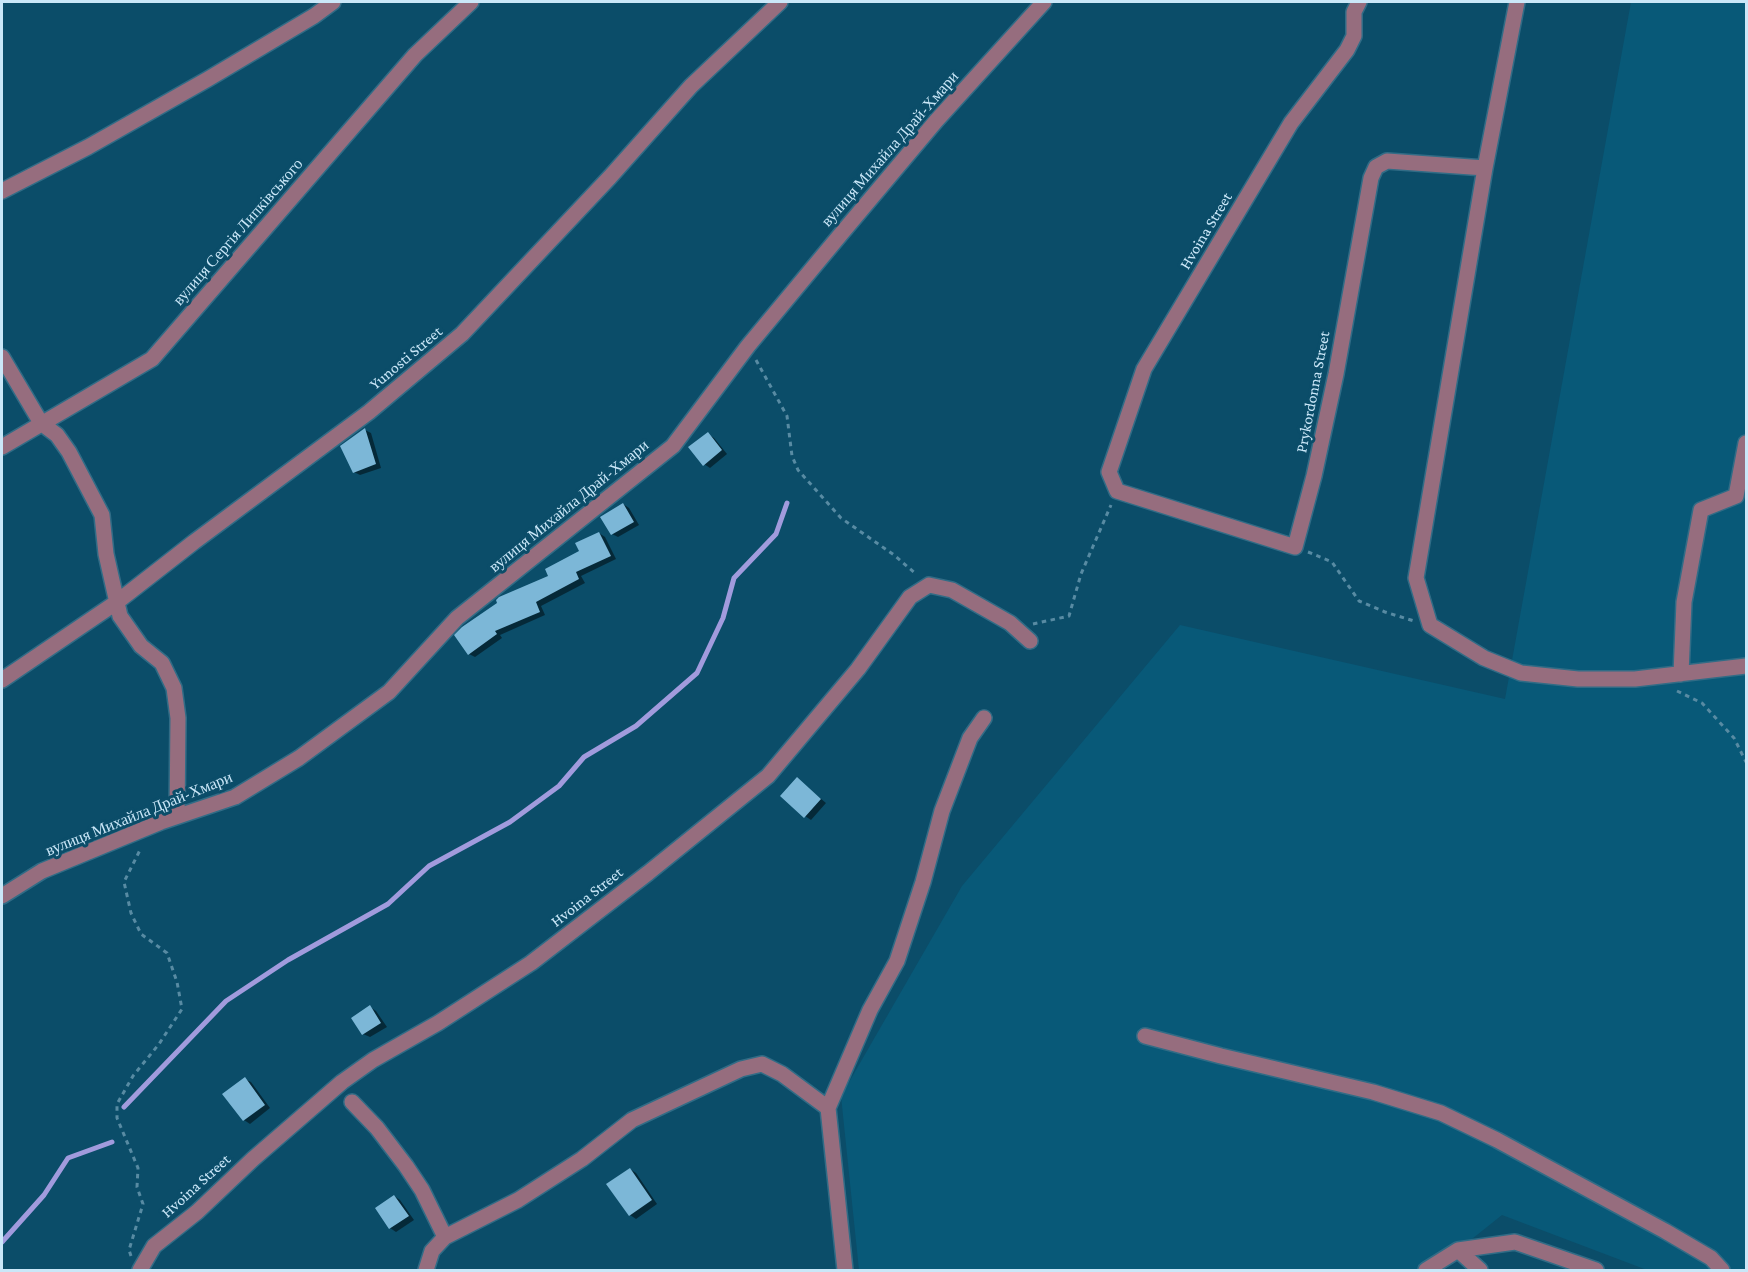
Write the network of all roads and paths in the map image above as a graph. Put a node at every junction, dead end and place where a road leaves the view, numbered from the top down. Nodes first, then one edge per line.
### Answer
1 (333, 2) edge
2 (471, 2) edge
3 (780, 2) edge
4 (1044, 2) edge
5 (1359, 2) edge
6 (1516, 2) edge
7 (1485, 168) junction
8 (2, 191) edge
9 (748, 346) junction
10 (2, 357) edge
11 (41, 423) junction
12 (1746, 443) edge
13 (2, 447) edge
14 (1117, 491) junction
15 (1295, 548) junction
16 (929, 585) junction
17 (117, 602) junction
18 (1010, 623) junction
19 (1430, 625) junction
20 (1030, 641) dead end
21 (1746, 666) edge
22 (1681, 674) junction
23 (2, 680) edge
24 (1670, 688) dead end
25 (984, 718) dead end
26 (1746, 762) edge
27 (177, 816) junction
28 (149, 827) junction
29 (2, 896) edge
30 (1145, 1036) dead end
31 (352, 1102) dead end
32 (828, 1108) junction
33 (446, 1237) junction
34 (1458, 1250) junction
35 (136, 1265) edge
36 (426, 1270) edge
37 (845, 1270) edge
38 (1426, 1270) edge
39 (1480, 1270) edge
40 (1596, 1270) edge
41 (1722, 1270) edge

1 - 8 street
2 - 11 street, вулиця Сергія Липківського
3 - 17 street, Yunosti Street
4 - 9 street, вулиця Михайла Драй-Хмари
5 - 14 street, Hvoina Street
6 - 7 street
7 - 15 street, Prykordonna Street
7 - 19 street
9 - 16 path
9 - 27 street, вулиця Михайла Драй-Хмари
10 - 11 street
11 - 13 street, вулиця Сергія Липківського
11 - 17 street
12 - 22 street
14 - 15 street
14 - 18 path
15 - 19 path
16 - 18 street
16 - 35 street, Hvoina Street
17 - 23 street, Yunosti Street
17 - 27 street
18 - 20 street
19 - 22 street
21 - 22 street
24 - 26 path
25 - 32 street
27 - 28 street, вулиця Михайла Драй-Хмари
28 - 29 street, вулиця Михайла Драй-Хмари
28 - 35 path
30 - 41 street
31 - 33 street
32 - 33 street
32 - 37 street
33 - 36 street
34 - 38 street
34 - 39 street
34 - 40 street

